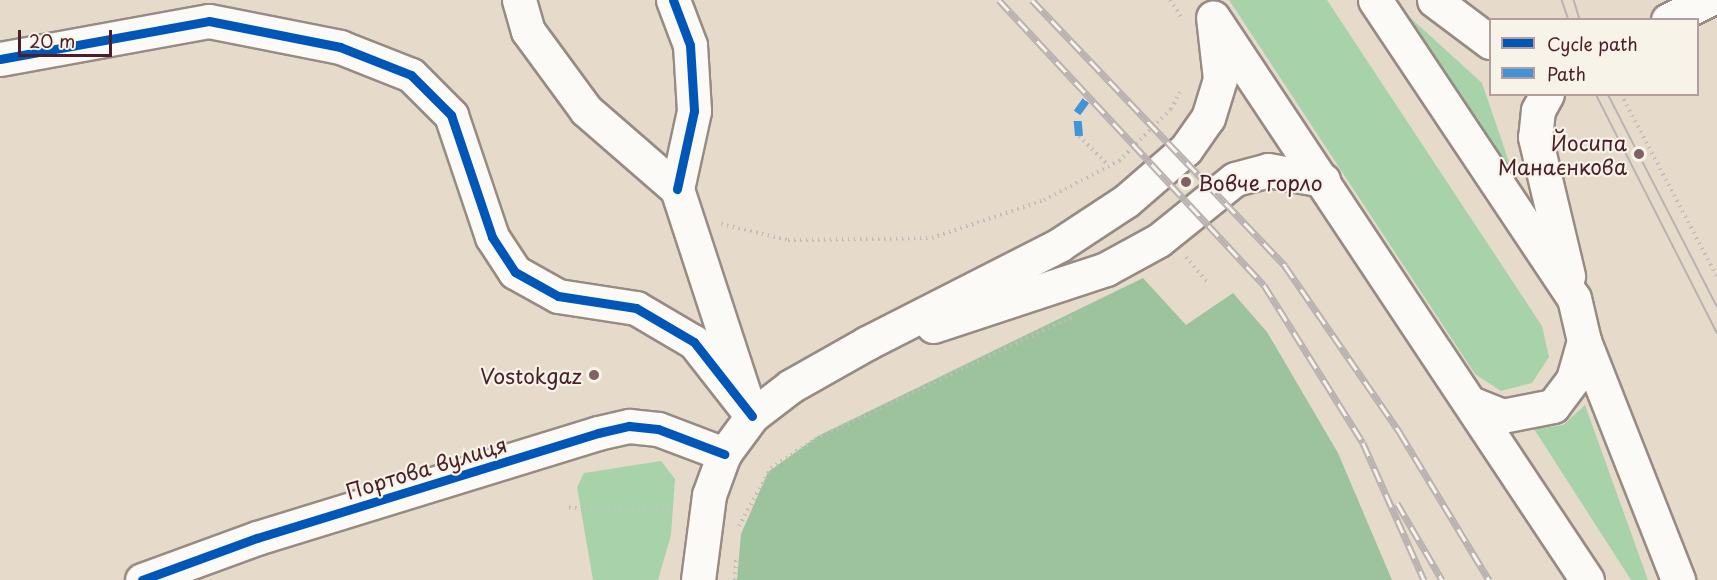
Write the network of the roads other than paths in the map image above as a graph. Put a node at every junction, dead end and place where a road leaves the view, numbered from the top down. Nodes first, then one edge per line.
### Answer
1 (519, 0) edge
2 (673, 0) edge
3 (1375, 0) edge
4 (1434, 0) edge
5 (1708, 0) edge
6 (1200, 14) edge
7 (1672, 18) edge
8 (1489, 41) edge
9 (0, 58) edge
10 (1546, 96) edge
11 (1323, 180) junction
12 (681, 200) junction
13 (1574, 298) junction
14 (1584, 341) junction
15 (867, 344) junction
16 (1473, 404) junction
17 (752, 416) junction
18 (724, 454) junction
19 (142, 580) edge
20 (698, 580) edge
21 (1587, 580) edge
22 (1678, 580) edge

1 - 12 main road
2 - 12 main road
3 - 13 main road
4 - 8 main road
5 - 7 main road
6 - 11 main road
6 - 15 main road
9 - 17 main road
10 - 13 main road
11 - 15 main road
11 - 16 main road
12 - 17 main road
13 - 14 main road
14 - 16 main road
14 - 22 main road
15 - 17 main road
16 - 21 main road
17 - 18 main road
18 - 19 main road, Портова вулиця
18 - 20 main road

